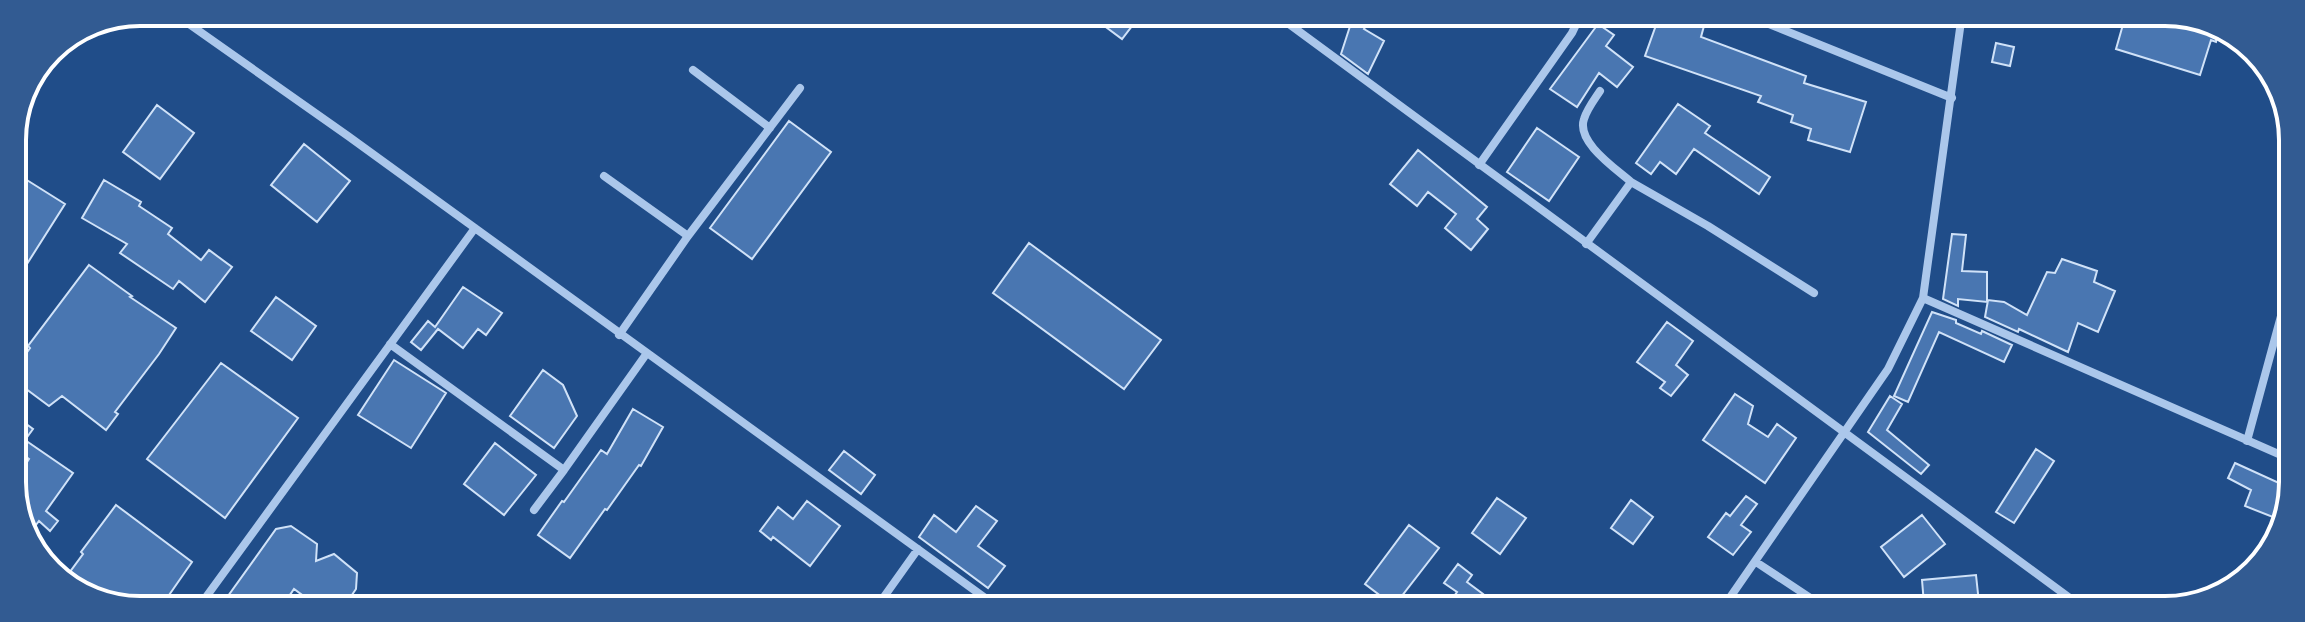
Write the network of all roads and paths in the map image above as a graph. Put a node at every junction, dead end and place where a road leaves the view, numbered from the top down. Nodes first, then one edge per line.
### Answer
1 (192, 26) edge
2 (1292, 26) edge
3 (1575, 26) edge
4 (1774, 26) edge
5 (1959, 26) edge
6 (693, 70) dead end
7 (800, 88) dead end
8 (1600, 91) dead end
9 (1952, 98) junction
10 (770, 128) junction
11 (1479, 165) junction
12 (604, 176) dead end
13 (1631, 182) junction
14 (475, 228) junction
15 (688, 236) junction
16 (1586, 244) junction
17 (1814, 293) dead end
18 (1923, 298) junction
19 (2279, 323) edge
20 (619, 335) junction
21 (390, 344) junction
22 (647, 353) junction
23 (1842, 432) junction
24 (2247, 441) junction
25 (2279, 454) edge
26 (564, 470) junction
27 (534, 510) dead end
28 (918, 549) junction
29 (1756, 562) junction
30 (207, 596) edge
31 (885, 596) edge
32 (983, 596) edge
33 (1731, 596) edge
34 (1807, 596) edge
35 (2067, 596) edge

1 - 14 street
2 - 11 street
3 - 11 street
4 - 9 street
5 - 9 street
6 - 10 street
7 - 10 street
8 - 13 street
9 - 18 street
10 - 15 street
11 - 16 street
12 - 15 street
13 - 16 street
13 - 17 street
14 - 20 street
14 - 21 street
15 - 20 street
16 - 23 street
18 - 23 street
18 - 24 street
19 - 24 street
20 - 22 street
21 - 26 street
21 - 30 street
22 - 26 street
22 - 28 street
23 - 29 street
23 - 35 street
24 - 25 street
26 - 27 street
28 - 31 street
28 - 32 street
29 - 33 street
29 - 34 street

